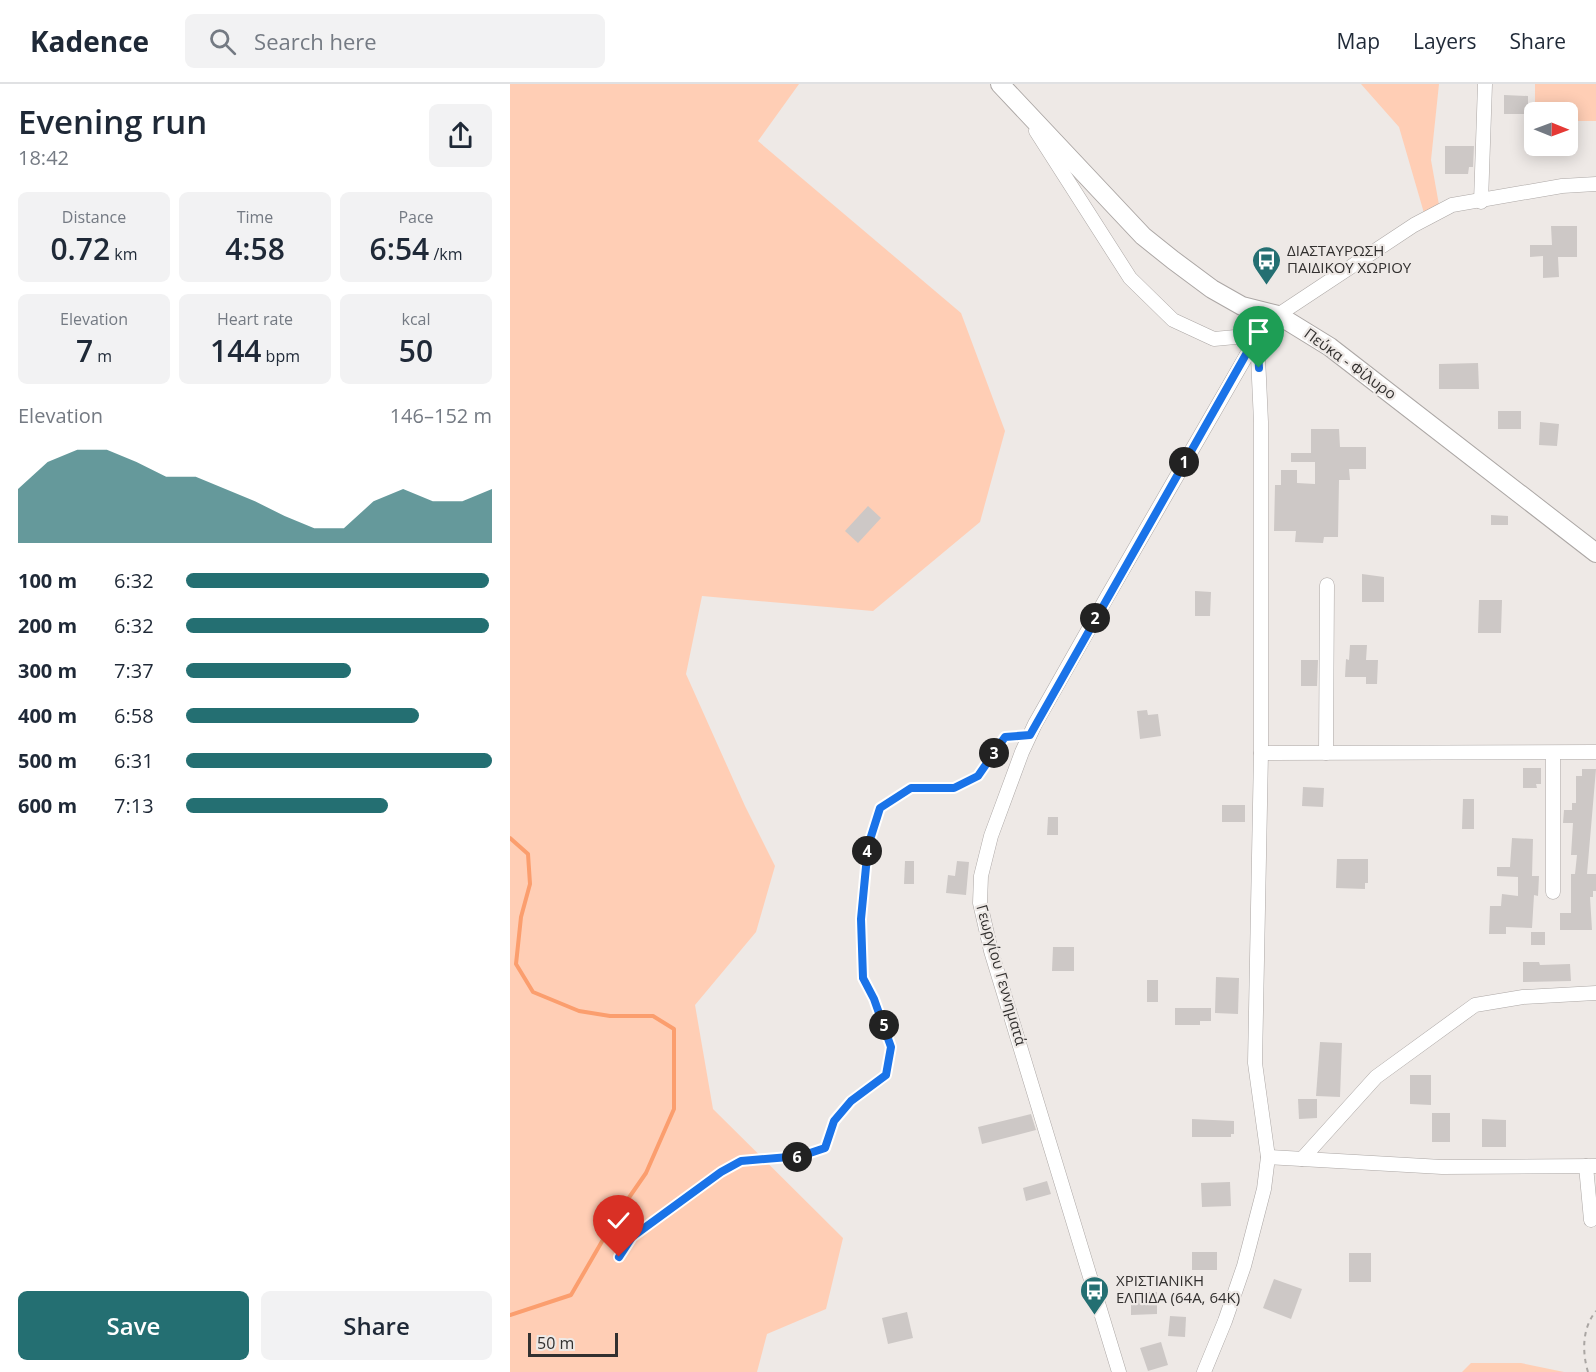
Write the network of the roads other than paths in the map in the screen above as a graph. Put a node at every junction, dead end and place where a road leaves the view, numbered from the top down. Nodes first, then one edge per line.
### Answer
1 (1000, 84) edge
2 (1485, 84) edge
3 (1021, 106) junction
4 (1596, 184) edge
5 (1482, 202) junction
6 (1274, 314) junction
7 (1257, 335) junction
8 (1596, 553) edge
9 (1327, 585) dead end
10 (1596, 752) edge
11 (1261, 753) junction
12 (1326, 753) junction
13 (1553, 753) junction
14 (1553, 892) dead end
15 (1596, 993) edge
16 (1268, 1157) junction
17 (1302, 1159) junction
18 (1591, 1166) edge
19 (1591, 1220) dead end
20 (1119, 1372) edge
21 (1204, 1372) edge

1 - 3 main road, Πεύκα - Φίλυρο
2 - 5 street
3 - 6 main road, Πεύκα - Φίλυρο
3 - 7 street
4 - 5 street
5 - 6 street
6 - 7 street, Γεωργίου Γεννηματά
6 - 8 main road, Πεύκα - Φίλυρο
7 - 11 street
7 - 20 street, Γεωργίου Γεννηματά
9 - 12 street
10 - 13 street
11 - 12 street
11 - 16 street
12 - 13 street
13 - 14 street
15 - 17 street
16 - 17 street
16 - 21 street
17 - 18 street
18 - 19 street

